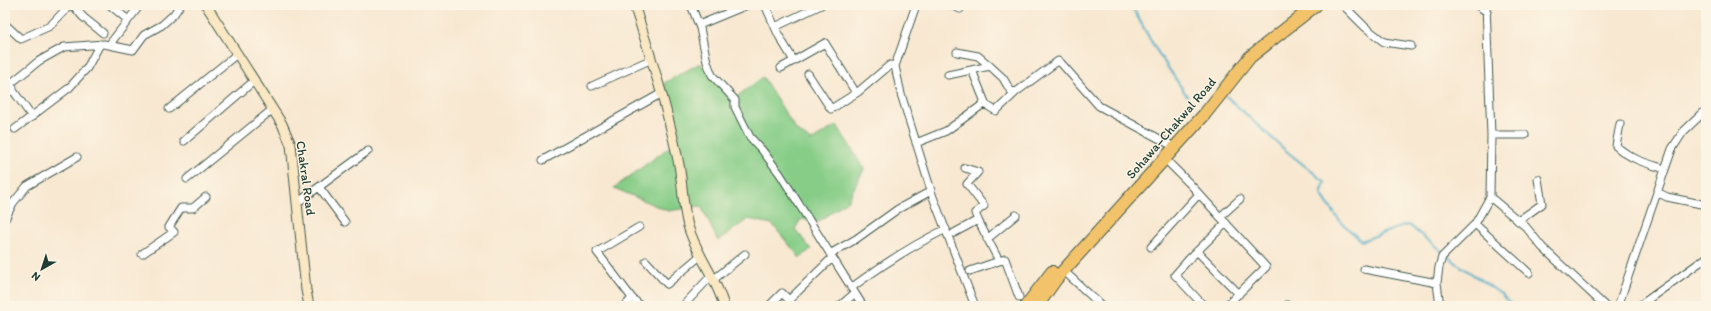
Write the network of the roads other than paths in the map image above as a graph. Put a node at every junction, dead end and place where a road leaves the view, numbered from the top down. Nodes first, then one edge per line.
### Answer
1 (70, 5) edge
2 (73, 5) edge
3 (110, 5) edge
4 (140, 5) edge
5 (180, 5) edge
6 (206, 5) edge
7 (634, 5) edge
8 (691, 5) edge
9 (747, 5) edge
10 (765, 5) edge
11 (821, 5) edge
12 (916, 5) edge
13 (951, 5) edge
14 (1304, 5) edge
15 (1316, 5) edge
16 (1343, 5) edge
17 (1477, 5) edge
18 (1486, 8) edge
19 (960, 9) dead end
20 (128, 20) junction
21 (5, 25) edge
22 (699, 25) junction
23 (775, 27) junction
24 (103, 33) dead end
25 (100, 44) junction
26 (109, 45) junction
27 (1411, 46) dead end
28 (957, 52) dead end
29 (237, 54) junction
30 (652, 58) junction
31 (794, 61) junction
32 (895, 66) junction
33 (990, 66) junction
34 (781, 68) dead end
35 (972, 70) junction
36 (808, 74) dead end
37 (948, 75) dead end
38 (254, 81) junction
39 (9, 84) edge
40 (592, 86) dead end
41 (856, 92) junction
42 (1016, 92) junction
43 (662, 93) junction
44 (5, 95) edge
45 (985, 103) junction
46 (169, 109) dead end
47 (272, 109) junction
48 (1706, 110) edge
49 (32, 117) junction
50 (1620, 124) dead end
51 (15, 129) dead end
52 (1491, 135) junction
53 (1525, 135) dead end
54 (184, 141) dead end
55 (916, 143) junction
56 (1169, 144) junction
57 (368, 150) dead end
58 (77, 157) dead end
59 (1164, 158) junction
60 (544, 160) dead end
61 (965, 168) dead end
62 (1666, 169) junction
63 (187, 179) dead end
64 (1538, 179) dead end
65 (319, 187) junction
66 (931, 191) junction
67 (1657, 192) junction
68 (1199, 194) junction
69 (206, 197) dead end
70 (1490, 197) junction
71 (1240, 199) dead end
72 (297, 203) junction
73 (1706, 205) edge
74 (1016, 215) dead end
75 (1220, 217) junction
76 (5, 219) edge
77 (978, 220) junction
78 (1518, 221) junction
79 (345, 222) dead end
80 (1226, 223) junction
81 (1475, 224) junction
82 (639, 227) dead end
83 (946, 229) junction
84 (954, 233) dead end
85 (988, 239) junction
86 (1151, 247) dead end
87 (1197, 251) junction
88 (142, 254) dead end
89 (745, 254) dead end
90 (700, 256) junction
91 (831, 256) junction
92 (1706, 258) edge
93 (646, 261) dead end
94 (999, 261) junction
95 (1364, 269) dead end
96 (970, 271) dead end
97 (1529, 273) dead end
98 (1060, 275) junction
99 (712, 278) junction
100 (1437, 283) junction
101 (853, 290) junction
102 (1239, 294) junction
103 (632, 298) junction
104 (1023, 301) edge
105 (309, 306) edge
106 (625, 306) edge
107 (641, 306) edge
108 (683, 306) edge
109 (724, 306) edge
110 (769, 306) edge
111 (840, 306) edge
112 (863, 306) edge
113 (975, 306) edge
114 (1037, 306) edge
115 (1102, 306) edge
116 (1204, 306) edge
117 (1226, 306) edge
118 (1440, 306) edge
119 (1605, 306) edge
120 (1618, 306) edge
121 (1639, 306) edge

1 - 21 street
2 - 24 street
3 - 20 street
4 - 20 street
5 - 26 street
6 - 29 street, Chakral Road
7 - 30 street
8 - 22 street
9 - 22 street
10 - 23 street
11 - 23 street
12 - 32 street
13 - 19 street
14 - 56 highway
15 - 59 highway, Sohawa–Chakwal Road
16 - 27 street
17 - 18 street
18 - 52 street
20 - 26 street
22 - 91 street
23 - 31 street
25 - 26 street
25 - 39 street
25 - 49 street
28 - 33 street
29 - 38 street, Chakral Road
29 - 46 street
30 - 40 street
30 - 43 street
31 - 34 street
31 - 41 street
32 - 41 street
32 - 55 street
33 - 35 street
33 - 42 street
35 - 37 street
35 - 45 street
36 - 41 street
38 - 47 street, Chakral Road
38 - 54 street
39 - 44 street
39 - 49 street
42 - 45 street
42 - 56 street
43 - 60 street
43 - 90 street
45 - 55 street
47 - 63 street
47 - 72 street, Chakral Road
48 - 62 street
49 - 51 street
50 - 62 street
52 - 53 street
52 - 70 street
55 - 66 street
56 - 104 highway
57 - 65 street
58 - 76 street
59 - 68 street
59 - 98 highway, Sohawa–Chakwal Road
61 - 77 street
62 - 67 street
64 - 78 street
65 - 72 street
65 - 79 street
66 - 83 street
66 - 91 street
67 - 73 street
67 - 120 street
68 - 75 street
68 - 86 street
69 - 88 street
70 - 78 street
70 - 81 street
71 - 75 street
72 - 105 street, Chakral Road
74 - 85 street
75 - 80 street
77 - 84 street
77 - 85 street
78 - 119 street
80 - 87 street
80 - 102 street
81 - 97 street
81 - 100 street
82 - 103 street
83 - 101 street
83 - 113 street
85 - 94 street
87 - 102 street
87 - 116 street
89 - 99 street
90 - 93 street
90 - 99 street
91 - 101 street
91 - 110 street
92 - 121 street
94 - 96 street
94 - 104 street
95 - 100 street
98 - 114 highway, Sohawa–Chakwal Road
98 - 115 street
99 - 108 street
99 - 109 street
100 - 118 street
101 - 111 street
101 - 112 street
102 - 117 street
103 - 106 street
103 - 107 street

